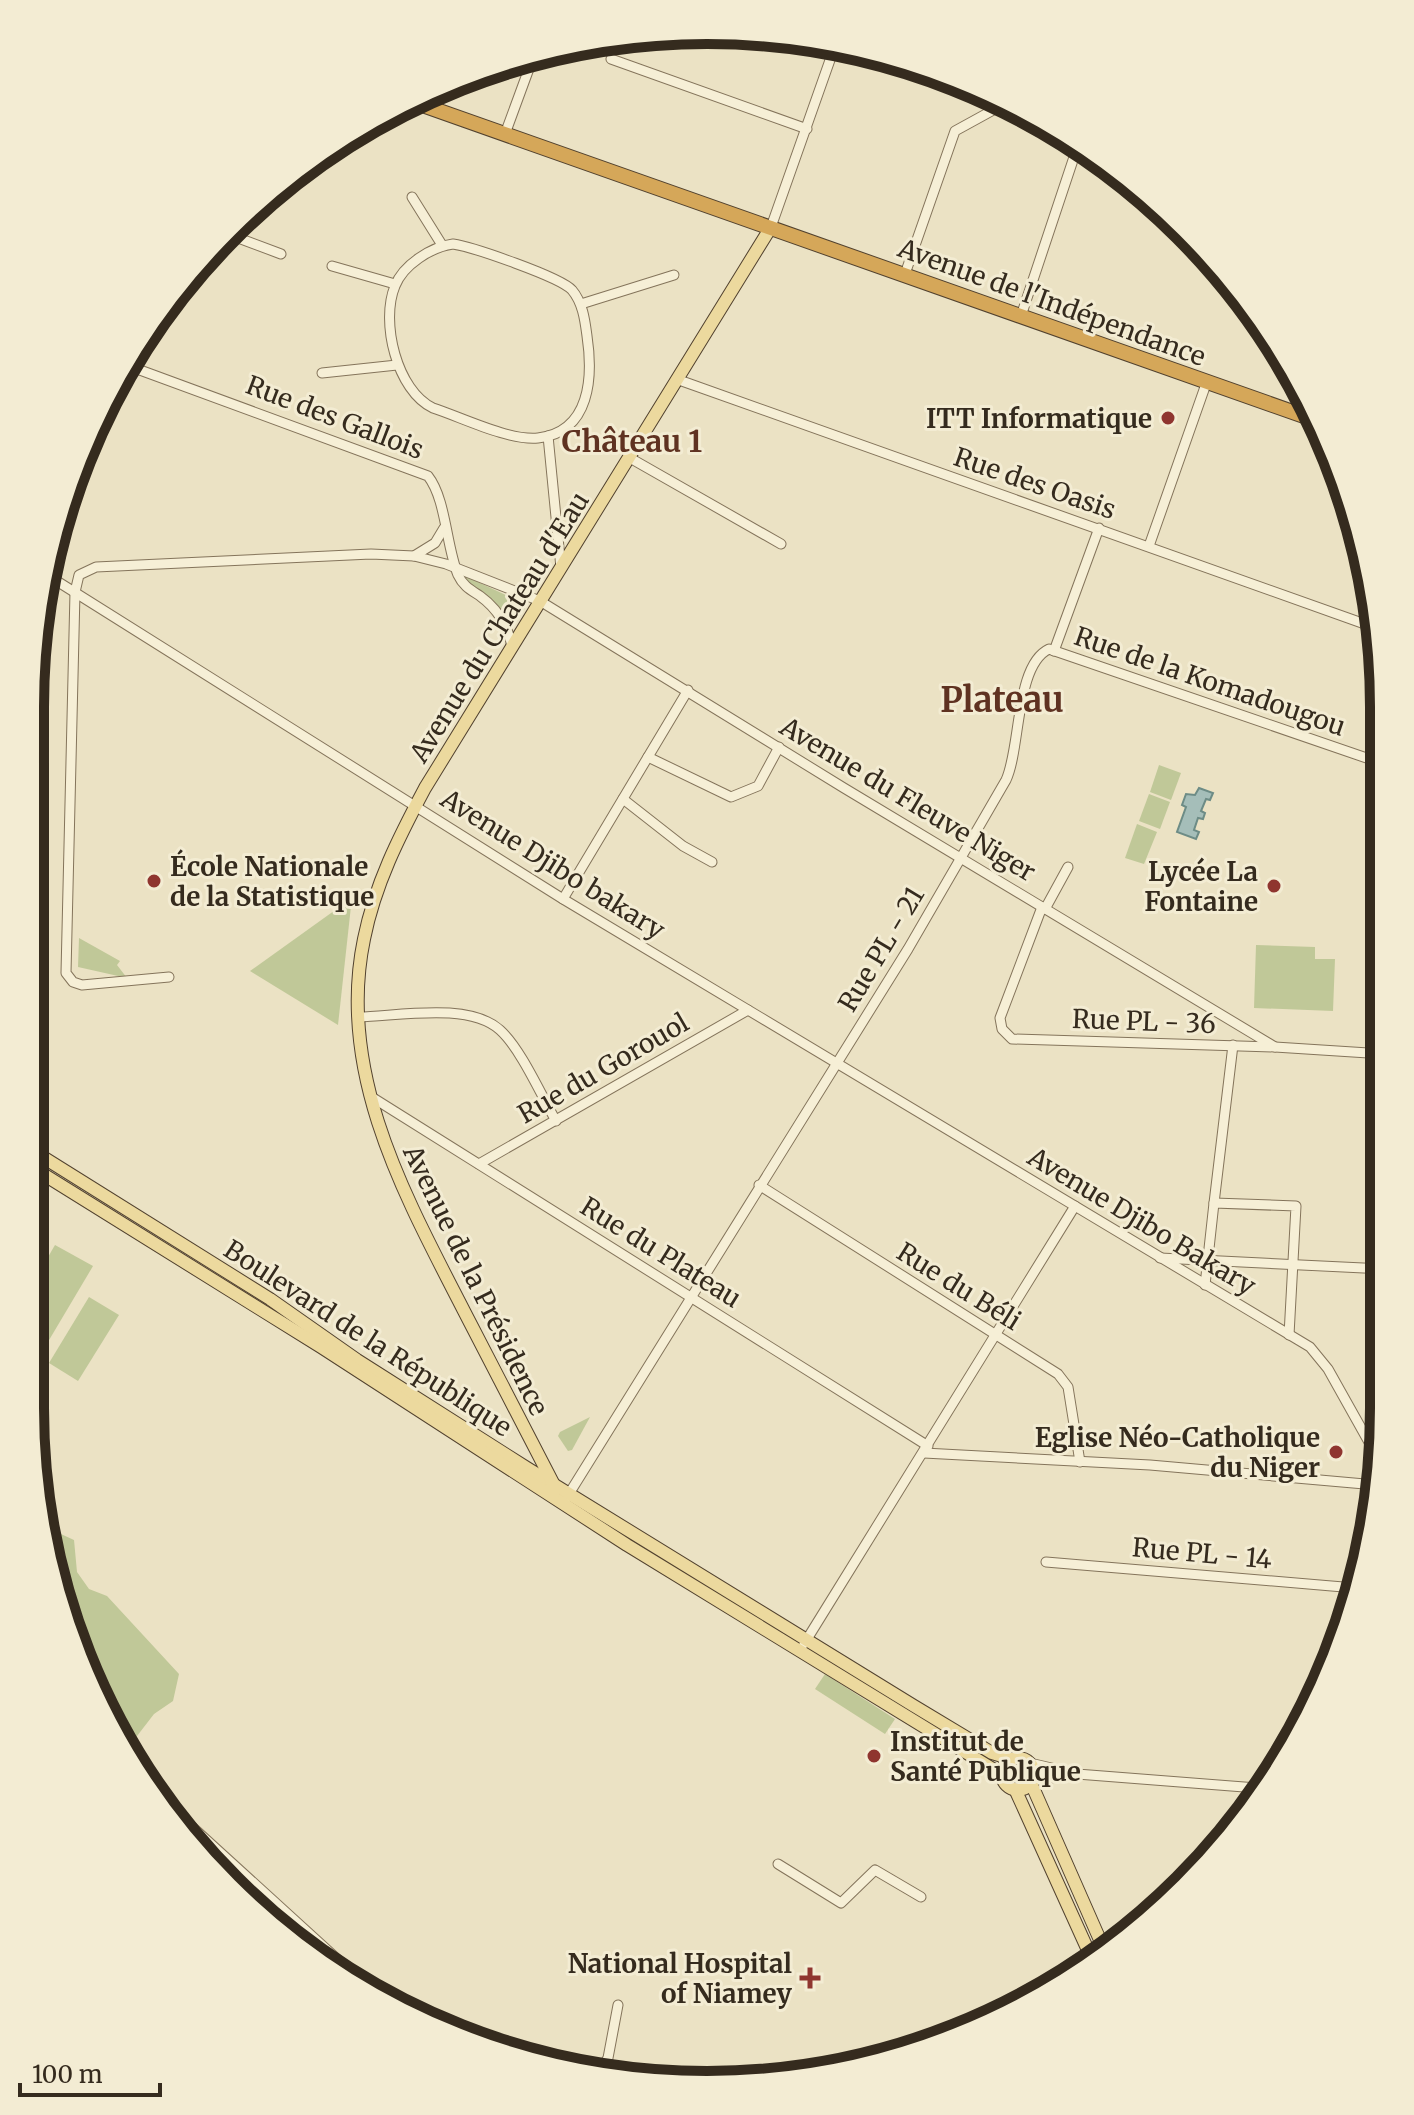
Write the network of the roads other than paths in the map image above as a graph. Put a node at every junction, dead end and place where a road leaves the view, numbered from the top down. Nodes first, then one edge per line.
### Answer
1 (832, 56) edge
2 (611, 59) dead end
3 (529, 69) edge
4 (427, 106) edge
5 (995, 110) edge
6 (807, 129) junction
7 (505, 134) junction
8 (1074, 156) edge
9 (412, 197) dead end
10 (771, 227) junction
11 (238, 238) edge
12 (442, 245) junction
13 (281, 254) dead end
14 (332, 266) dead end
15 (905, 274) junction
16 (674, 275) dead end
17 (395, 284) junction
18 (581, 304) junction
19 (1021, 316) junction
20 (397, 365) junction
21 (137, 369) edge
22 (322, 373) dead end
23 (679, 380) junction
24 (1206, 384) junction
25 (1303, 416) edge
26 (548, 436) junction
27 (630, 458) junction
28 (444, 528) junction
29 (1099, 528) junction
30 (781, 544) dead end
31 (1149, 546) junction
32 (414, 556) junction
33 (456, 568) junction
34 (561, 569) junction
35 (57, 581) edge
36 (75, 592) junction
37 (540, 601) junction
38 (1364, 624) edge
39 (512, 648) junction
40 (1054, 651) junction
41 (688, 690) junction
42 (779, 747) junction
43 (648, 757) junction
44 (1370, 759) edge
45 (623, 799) junction
46 (416, 805) junction
47 (961, 858) junction
48 (712, 862) dead end
49 (1068, 867) dead end
50 (563, 899) junction
51 (1044, 908) junction
52 (169, 977) dead end
53 (748, 1010) junction
54 (359, 1017) junction
55 (1233, 1045) junction
56 (1275, 1047) junction
57 (1370, 1053) edge
58 (837, 1062) junction
59 (370, 1096) junction
60 (556, 1121) junction
61 (44, 1158) edge
62 (479, 1164) junction
63 (44, 1174) edge
64 (71, 1174) junction
65 (759, 1185) junction
66 (63, 1186) junction
67 (1214, 1203) junction
68 (1075, 1206) junction
69 (1160, 1258) junction
70 (1208, 1258) junction
71 (1292, 1265) junction
72 (218, 1268) junction
73 (1370, 1268) edge
74 (211, 1279) junction
75 (1205, 1285) junction
76 (689, 1296) junction
77 (267, 1305) junction
78 (996, 1335) junction
79 (1289, 1335) junction
80 (1369, 1443) edge
81 (926, 1450) junction
82 (1080, 1462) junction
83 (1365, 1484) edge
84 (560, 1494) junction
85 (1046, 1562) dead end
86 (1345, 1587) edge
87 (803, 1644) junction
88 (1012, 1759) junction
89 (1030, 1763) junction
90 (1001, 1774) junction
91 (1077, 1774) junction
92 (1031, 1782) junction
93 (1250, 1787) edge
94 (1015, 1789) junction
95 (198, 1832) edge
96 (778, 1864) dead end
97 (921, 1897) dead end
98 (1101, 1941) edge
99 (1088, 1950) edge
100 (331, 1954) edge
101 (618, 2005) dead end
102 (605, 2063) edge

1 - 6 street
2 - 6 street
3 - 7 street
4 - 7 highway, Avenue de l'Indépendance
5 - 15 street
6 - 10 street
7 - 10 highway, Avenue de l'Indépendance
8 - 19 street
9 - 12 street
10 - 15 highway, Avenue de l'Indépendance
10 - 23 main road, Avenue du Chateau d'Eau
11 - 13 street
12 - 17 street
12 - 18 street
14 - 17 street
15 - 19 highway, Avenue de l'Indépendance
16 - 18 street
17 - 20 street
18 - 26 street
19 - 24 highway, Avenue de l'Indépendance
20 - 22 street
20 - 26 street
21 - 28 street, Rue des Gallois
23 - 27 main road, Avenue du Chateau d'Eau
23 - 29 street, Rue des Oasis
24 - 25 highway, Avenue de l'Indépendance
24 - 31 street
26 - 34 street
27 - 30 street
27 - 34 main road, Avenue du Chateau d'Eau
28 - 32 street
28 - 33 street, Rue des Gallois
29 - 31 street, Rue des Oasis
29 - 40 street, Rue de la Komadougou
31 - 38 street, Rue des Oasis
32 - 33 street, Avenue du Fleuve Niger
32 - 36 street, Avenue du Fleuve Niger
33 - 37 street, Avenue du Fleuve Niger
33 - 39 street, Rue des Gallois
34 - 37 main road, Avenue du Chateau d'Eau
35 - 36 street, Avenue Djibo bakary
36 - 46 street, Avenue Djibo bakary
36 - 52 street
37 - 39 main road, Avenue du Chateau d'Eau
37 - 41 street, Avenue du Fleuve Niger
39 - 46 main road, Avenue du Chateau d'Eau
40 - 44 street, Rue de la Komadougou
40 - 47 street, Rue PL - 21
41 - 42 street, Avenue du Fleuve Niger
41 - 43 street
42 - 43 street
42 - 47 street, Avenue du Fleuve Niger
43 - 45 street
45 - 48 street
45 - 50 street
46 - 50 street, Avenue Djibo bakary
46 - 54 main road, Avenue de la Présidence
47 - 51 street, Avenue du Fleuve Niger
47 - 58 street, Rue PL - 21
49 - 51 street
50 - 53 street, Avenue Djibo bakary
51 - 55 street, Rue PL - 36
51 - 56 street, Avenue du Fleuve Niger
53 - 58 street, Avenue Djibo bakary
53 - 60 street, Rue du Gorouol
54 - 59 main road, Avenue de la Présidence
54 - 60 street
55 - 56 street, Rue PL - 36
55 - 67 street
56 - 57 street, Avenue du Fleuve Niger
58 - 65 street, Rue PL - 21
58 - 68 street, Avenue Djibo Bakary
59 - 62 street, Rue du Plateau
59 - 84 main road, Avenue de la Présidence
60 - 62 street, Rue du Gorouol
61 - 64 main road, Boulevard de la République
62 - 76 street, Rue du Plateau
63 - 66 main road, Boulevard de la République
64 - 66 main road
64 - 72 main road, Boulevard de la République
65 - 76 street, Rue PL - 21
65 - 78 street, Rue du Béli
66 - 74 main road, Boulevard de la République
67 - 70 street
67 - 71 street
68 - 69 street, Avenue Djibo Bakary
68 - 78 street
69 - 70 street
69 - 75 street, Avenue Djibo Bakary
70 - 71 street
70 - 75 street
71 - 73 street
71 - 79 street
72 - 74 main road
72 - 77 main road, Boulevard de la République
74 - 77 main road, Boulevard de la République
75 - 79 street, Avenue Djibo Bakary
76 - 81 street, Rue du Plateau
76 - 84 street, Rue PL - 21
77 - 84 main road, Boulevard de la République
78 - 81 street
78 - 82 street, Rue du Béli
79 - 80 street, Avenue Djibo Bakary
81 - 82 street, Rue du Plateau
81 - 87 street
82 - 83 street, Rue du Plateau
84 - 87 main road, Boulevard de la République
85 - 86 street, Rue PL - 14
87 - 88 main road, Boulevard de la République
87 - 90 main road, Boulevard de la République
88 - 89 main road
88 - 90 main road
89 - 91 street
89 - 92 main road
90 - 94 main road
91 - 92 street
91 - 93 street
92 - 94 main road
92 - 98 main road
94 - 99 main road
95 - 100 street
96 - 97 street
101 - 102 street

